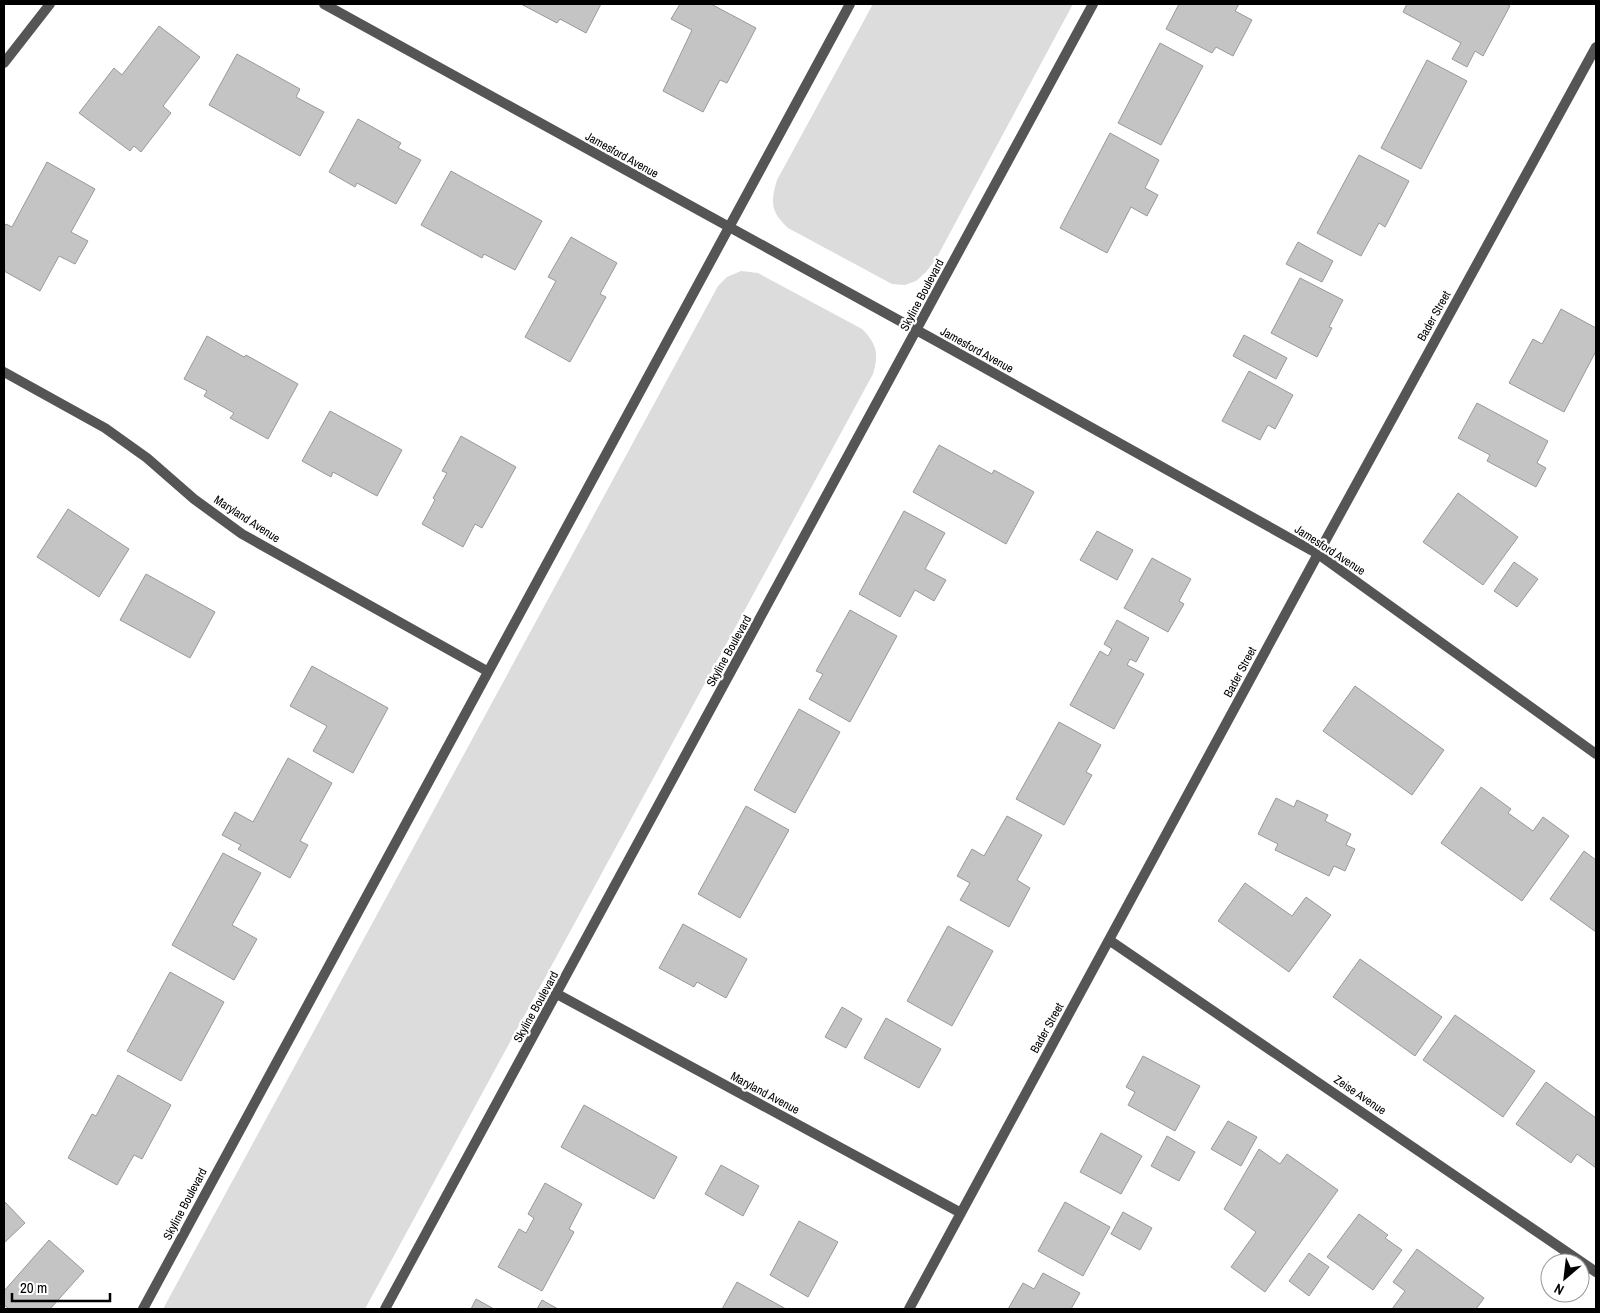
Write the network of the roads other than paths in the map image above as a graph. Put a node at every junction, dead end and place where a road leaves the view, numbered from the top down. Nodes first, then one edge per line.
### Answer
1 (50, 4) edge
2 (324, 4) edge
3 (850, 4) edge
4 (1093, 4) edge
5 (1596, 48) edge
6 (4, 63) edge
7 (728, 227) junction
8 (917, 331) junction
9 (4, 372) edge
10 (1318, 554) junction
11 (487, 671) junction
12 (1596, 754) edge
13 (1109, 940) junction
14 (557, 994) junction
15 (961, 1213) junction
16 (1596, 1272) edge
17 (142, 1309) edge
18 (385, 1309) edge
19 (909, 1309) edge

1 - 6 street
2 - 7 street, Jamesford Avenue
3 - 7 street, Skyline Boulevard
4 - 8 street, Skyline Boulevard
5 - 10 street, Bader Street
7 - 8 street, Jamesford Avenue
7 - 11 street, Skyline Boulevard
8 - 10 street, Jamesford Avenue
8 - 14 street, Skyline Boulevard
9 - 11 street, Maryland Avenue
10 - 12 street, Jamesford Avenue
10 - 13 street, Bader Street
11 - 17 street, Skyline Boulevard
13 - 15 street, Bader Street
13 - 16 street, Zeise Avenue
14 - 15 street, Maryland Avenue
14 - 18 street, Skyline Boulevard
15 - 19 street, Bader Street

